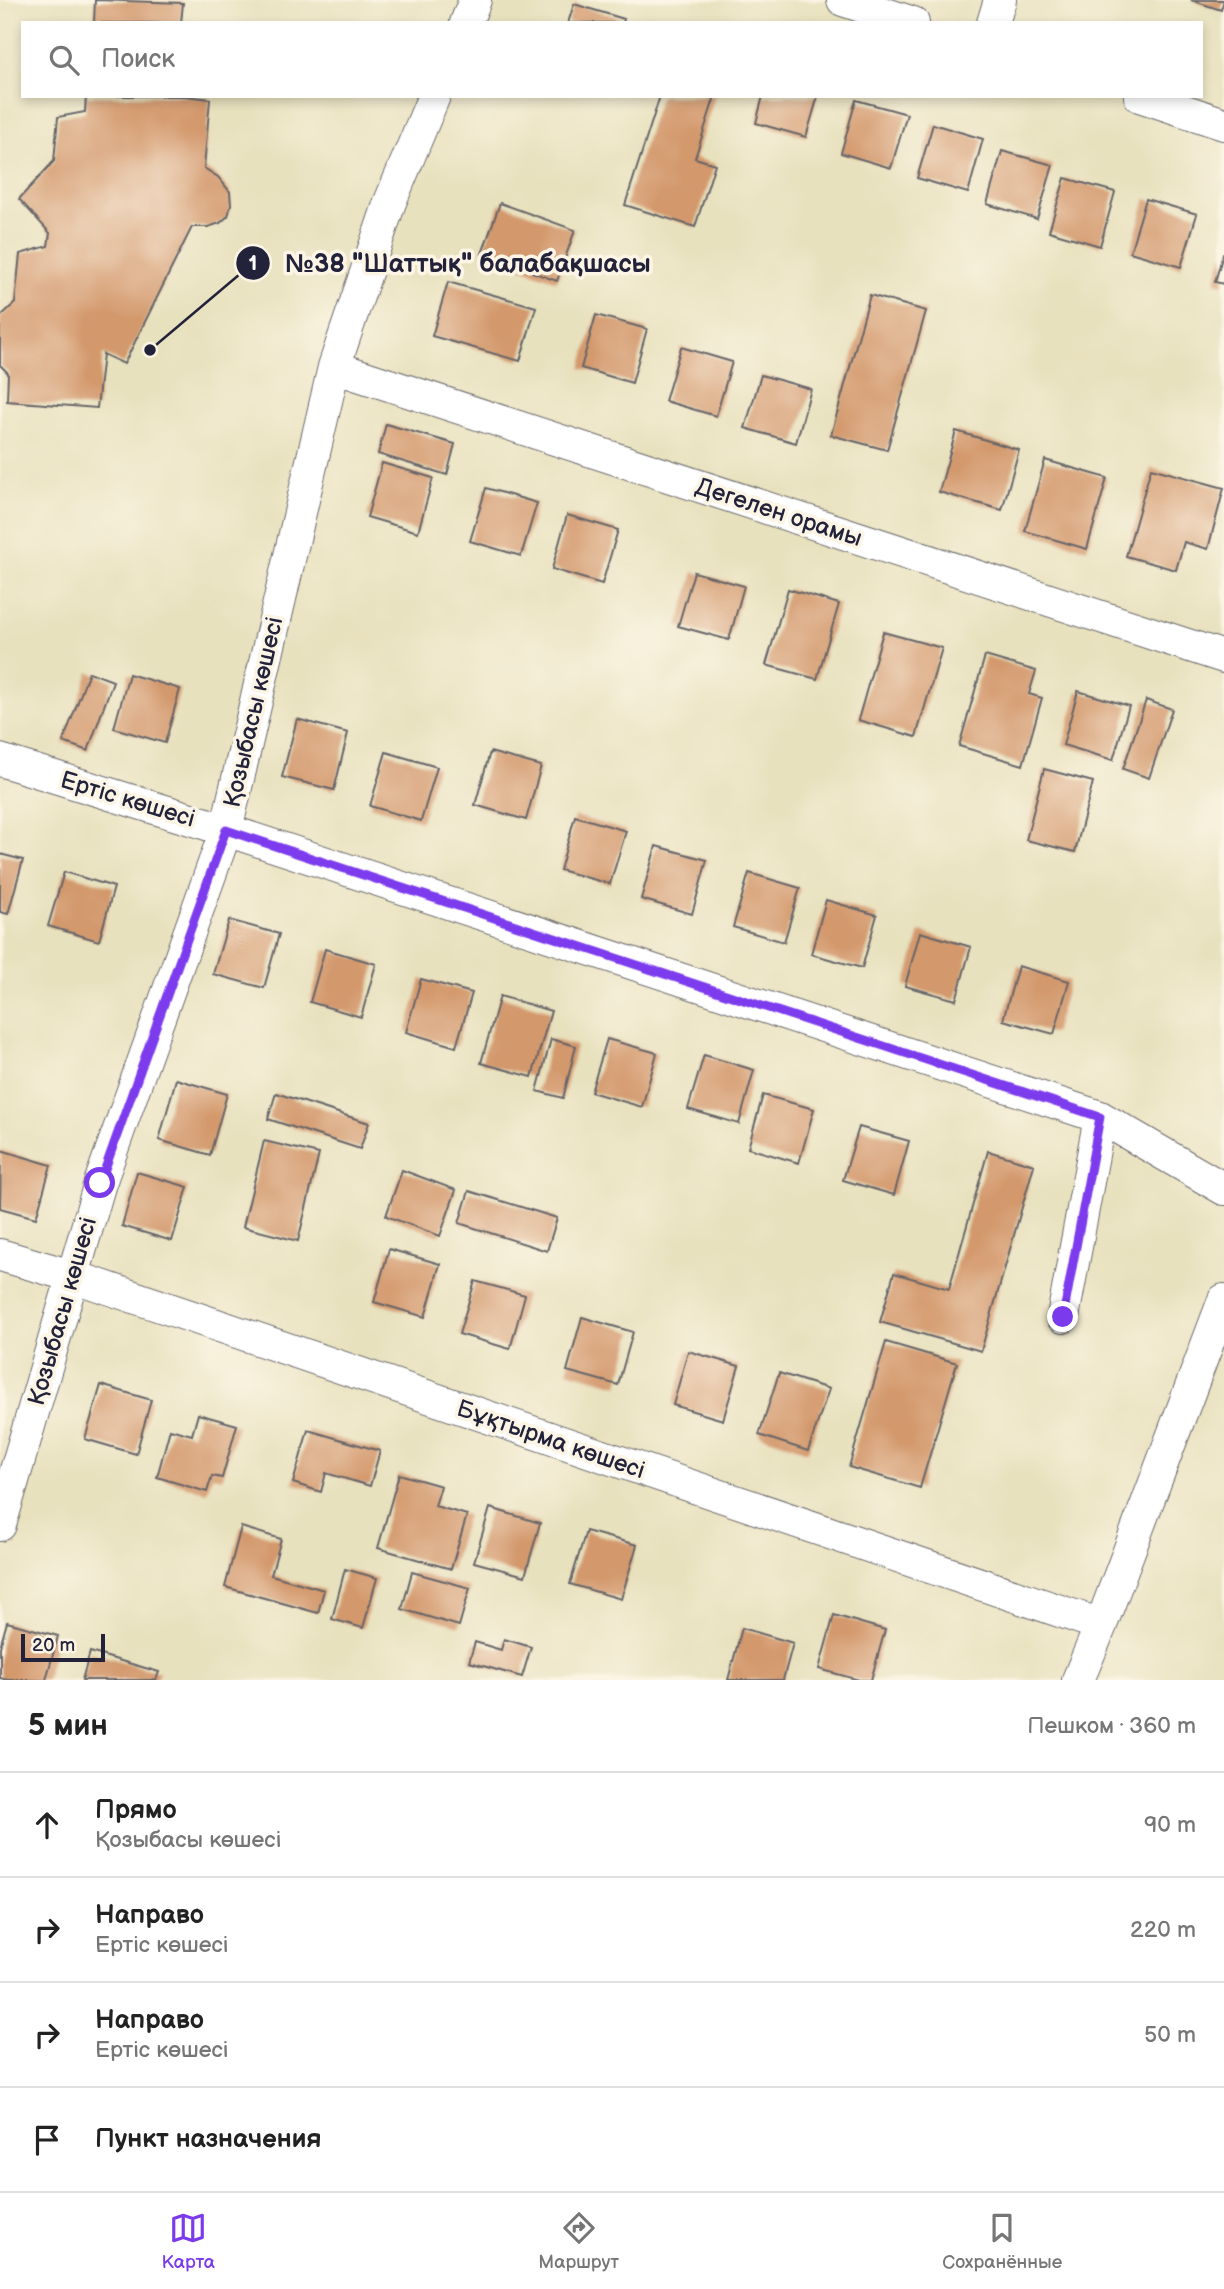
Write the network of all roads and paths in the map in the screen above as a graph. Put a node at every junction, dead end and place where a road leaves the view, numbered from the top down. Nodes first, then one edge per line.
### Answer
1 (475, 0) edge
2 (842, 0) edge
3 (1000, 0) edge
4 (467, 21) edge
5 (907, 21) edge
6 (994, 21) edge
7 (434, 98) edge
8 (1146, 98) edge
9 (1224, 124) edge
10 (334, 367) junction
11 (1224, 657) edge
12 (0, 760) edge
13 (226, 830) junction
14 (1100, 1117) junction
15 (1224, 1189) edge
16 (0, 1255) edge
17 (72, 1276) junction
18 (1224, 1300) edge
19 (1063, 1317) dead end
20 (0, 1525) edge
21 (1101, 1625) junction
22 (1077, 1680) edge

1 - 4 street
2 - 5 street
3 - 6 street
7 - 10 street, Қозыбасы көшесі
8 - 9 street
10 - 11 street, Дегелен орамы
10 - 13 street, Қозыбасы көшесі
12 - 13 street, Ертіс көшесі
13 - 14 street, Ертіс көшесі
13 - 17 street, Қозыбасы көшесі
14 - 15 street, Ертіс көшесі
14 - 19 street
16 - 17 street, Бұқтырма көшесі
17 - 20 street, Қозыбасы көшесі
17 - 21 street, Бұқтырма көшесі
18 - 21 street
21 - 22 street

